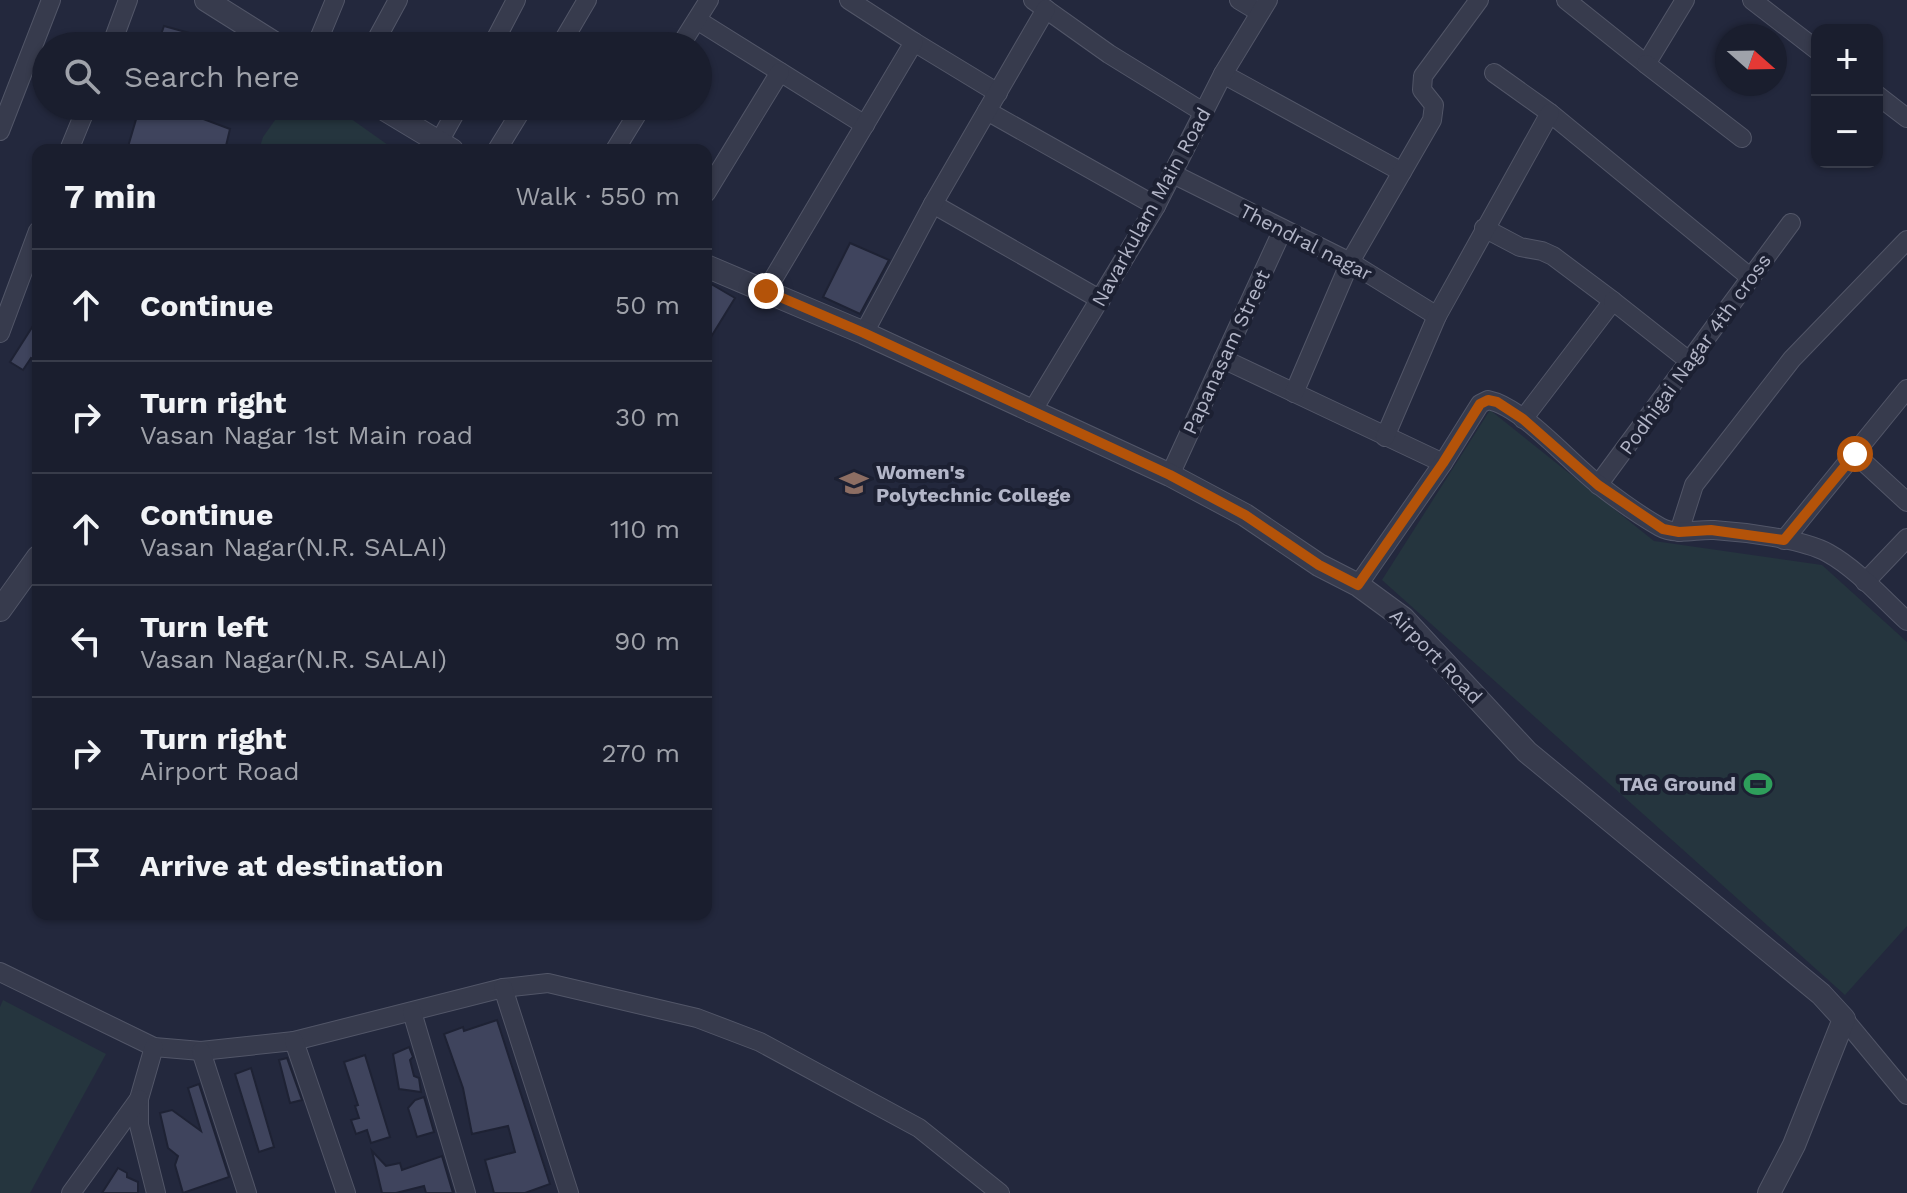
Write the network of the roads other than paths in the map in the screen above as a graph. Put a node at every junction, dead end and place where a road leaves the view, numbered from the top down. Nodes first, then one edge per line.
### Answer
1 (51, 0) edge
2 (128, 0) edge
3 (335, 0) edge
4 (398, 0) edge
5 (516, 0) edge
6 (587, 0) edge
7 (709, 0) edge
8 (849, 0) edge
9 (1239, 0) edge
10 (1566, 0) edge
11 (1685, 0) edge
12 (1752, 0) edge
13 (1477, 1) edge
14 (216, 3) edge
15 (1040, 4) edge
16 (1264, 6) edge
17 (697, 20) junction
18 (39, 32) edge
19 (116, 32) edge
20 (258, 32) edge
21 (322, 32) edge
22 (381, 32) edge
23 (499, 32) edge
24 (568, 32) edge
25 (689, 32) edge
26 (914, 42) junction
27 (1811, 45) edge
28 (32, 49) edge
29 (1646, 64) junction
30 (780, 72) junction
31 (1494, 73) dead end
32 (1223, 74) junction
33 (998, 93) junction
34 (1878, 96) edge
35 (987, 111) junction
36 (1203, 112) junction
37 (1550, 113) junction
38 (1907, 118) edge
39 (81, 120) edge
40 (402, 120) edge
41 (454, 120) edge
42 (515, 120) edge
43 (633, 120) edge
44 (865, 125) junction
45 (0, 131) edge
46 (1742, 138) dead end
47 (71, 144) edge
48 (443, 144) edge
49 (447, 144) edge
50 (501, 144) edge
51 (619, 144) edge
52 (1402, 172) junction
53 (1173, 174) junction
54 (712, 183) edge
55 (933, 204) junction
56 (1156, 206) junction
57 (1791, 223) dead end
58 (1484, 228) junction
59 (1283, 229) junction
60 (1907, 240) edge
61 (32, 247) edge
62 (1350, 262) junction
63 (712, 268) edge
64 (1751, 278) junction
65 (766, 291) junction
66 (1101, 300) junction
67 (1613, 301) junction
68 (1437, 316) junction
69 (0, 333) edge
70 (864, 333) junction
71 (1223, 359) junction
72 (1689, 361) junction
73 (1907, 389) edge
74 (1294, 393) junction
75 (1031, 413) junction
76 (1523, 419) junction
77 (1385, 437) junction
78 (1855, 454) junction
79 (1443, 463) junction
80 (1170, 475) junction
81 (1598, 485) junction
82 (1907, 502) edge
83 (1679, 532) junction
84 (1907, 538) edge
85 (1784, 540) junction
86 (32, 565) edge
87 (1865, 582) junction
88 (1358, 585) junction
89 (0, 610) edge
90 (1907, 621) edge
91 (0, 972) edge
92 (503, 988) junction
93 (412, 1012) junction
94 (1844, 1019) junction
95 (294, 1041) junction
96 (154, 1047) junction
97 (201, 1051) junction
98 (1907, 1095) edge
99 (139, 1099) junction
100 (71, 1193) edge
101 (156, 1193) edge
102 (247, 1193) edge
103 (346, 1193) edge
104 (466, 1193) edge
105 (569, 1193) edge
106 (1000, 1193) edge
107 (1769, 1193) edge

1 - 18 street
2 - 19 street
3 - 21 street
4 - 22 street
5 - 23 street
6 - 24 street
7 - 17 street
8 - 26 street
9 - 16 street
10 - 29 street
11 - 29 street
12 - 27 street
13 - 52 street
14 - 20 street
15 - 33 street
15 - 36 street
16 - 32 street, Navarkulam Main Road
17 - 25 street
17 - 30 street
26 - 33 street
26 - 44 street
28 - 45 street
29 - 46 street
30 - 44 street
30 - 54 street
31 - 37 street
32 - 36 street, Navarkulam Main Road
32 - 52 street
33 - 35 street
34 - 38 street
35 - 55 street
35 - 56 street
36 - 53 street, Navarkulam Main Road
37 - 58 street
37 - 64 street
39 - 47 street
40 - 48 street
41 - 49 street
42 - 50 street
43 - 51 street
44 - 65 street
52 - 62 street
53 - 56 street, Navarkulam Main Road
53 - 59 street, Thendral nagar
55 - 66 street
55 - 70 street
56 - 66 street, Navarkulam Main Road
57 - 64 street, Podhigai Nagar 4th cross
58 - 67 street
58 - 68 street
59 - 62 street, Thendral nagar
59 - 71 street, Papanasam Street
60 - 83 street
61 - 69 street
62 - 68 street, Thendral nagar
62 - 74 street
63 - 65 street, Airport Road
64 - 72 street, Podhigai Nagar 4th cross
65 - 70 street, Airport Road
66 - 75 street, Navarkulam Main Road
67 - 72 street
67 - 76 street
68 - 77 street
70 - 75 street, Airport Road
71 - 74 street
71 - 80 street, Papanasam Street
72 - 81 street, Podhigai Nagar 4th cross
73 - 78 street
74 - 77 street
75 - 80 street, Airport Road
76 - 79 street
76 - 81 street
77 - 79 street
78 - 82 street
78 - 85 street
79 - 88 street
80 - 88 street, Airport Road
81 - 83 street
83 - 85 street
84 - 87 street
85 - 87 street
86 - 89 street
87 - 90 street
88 - 94 street, Airport Road
91 - 96 street
92 - 93 street
92 - 105 street
92 - 106 street
93 - 95 street
93 - 104 street
94 - 98 street
94 - 107 street
95 - 97 street
95 - 103 street
96 - 97 street
96 - 99 street
97 - 102 street
99 - 100 street
99 - 101 street

